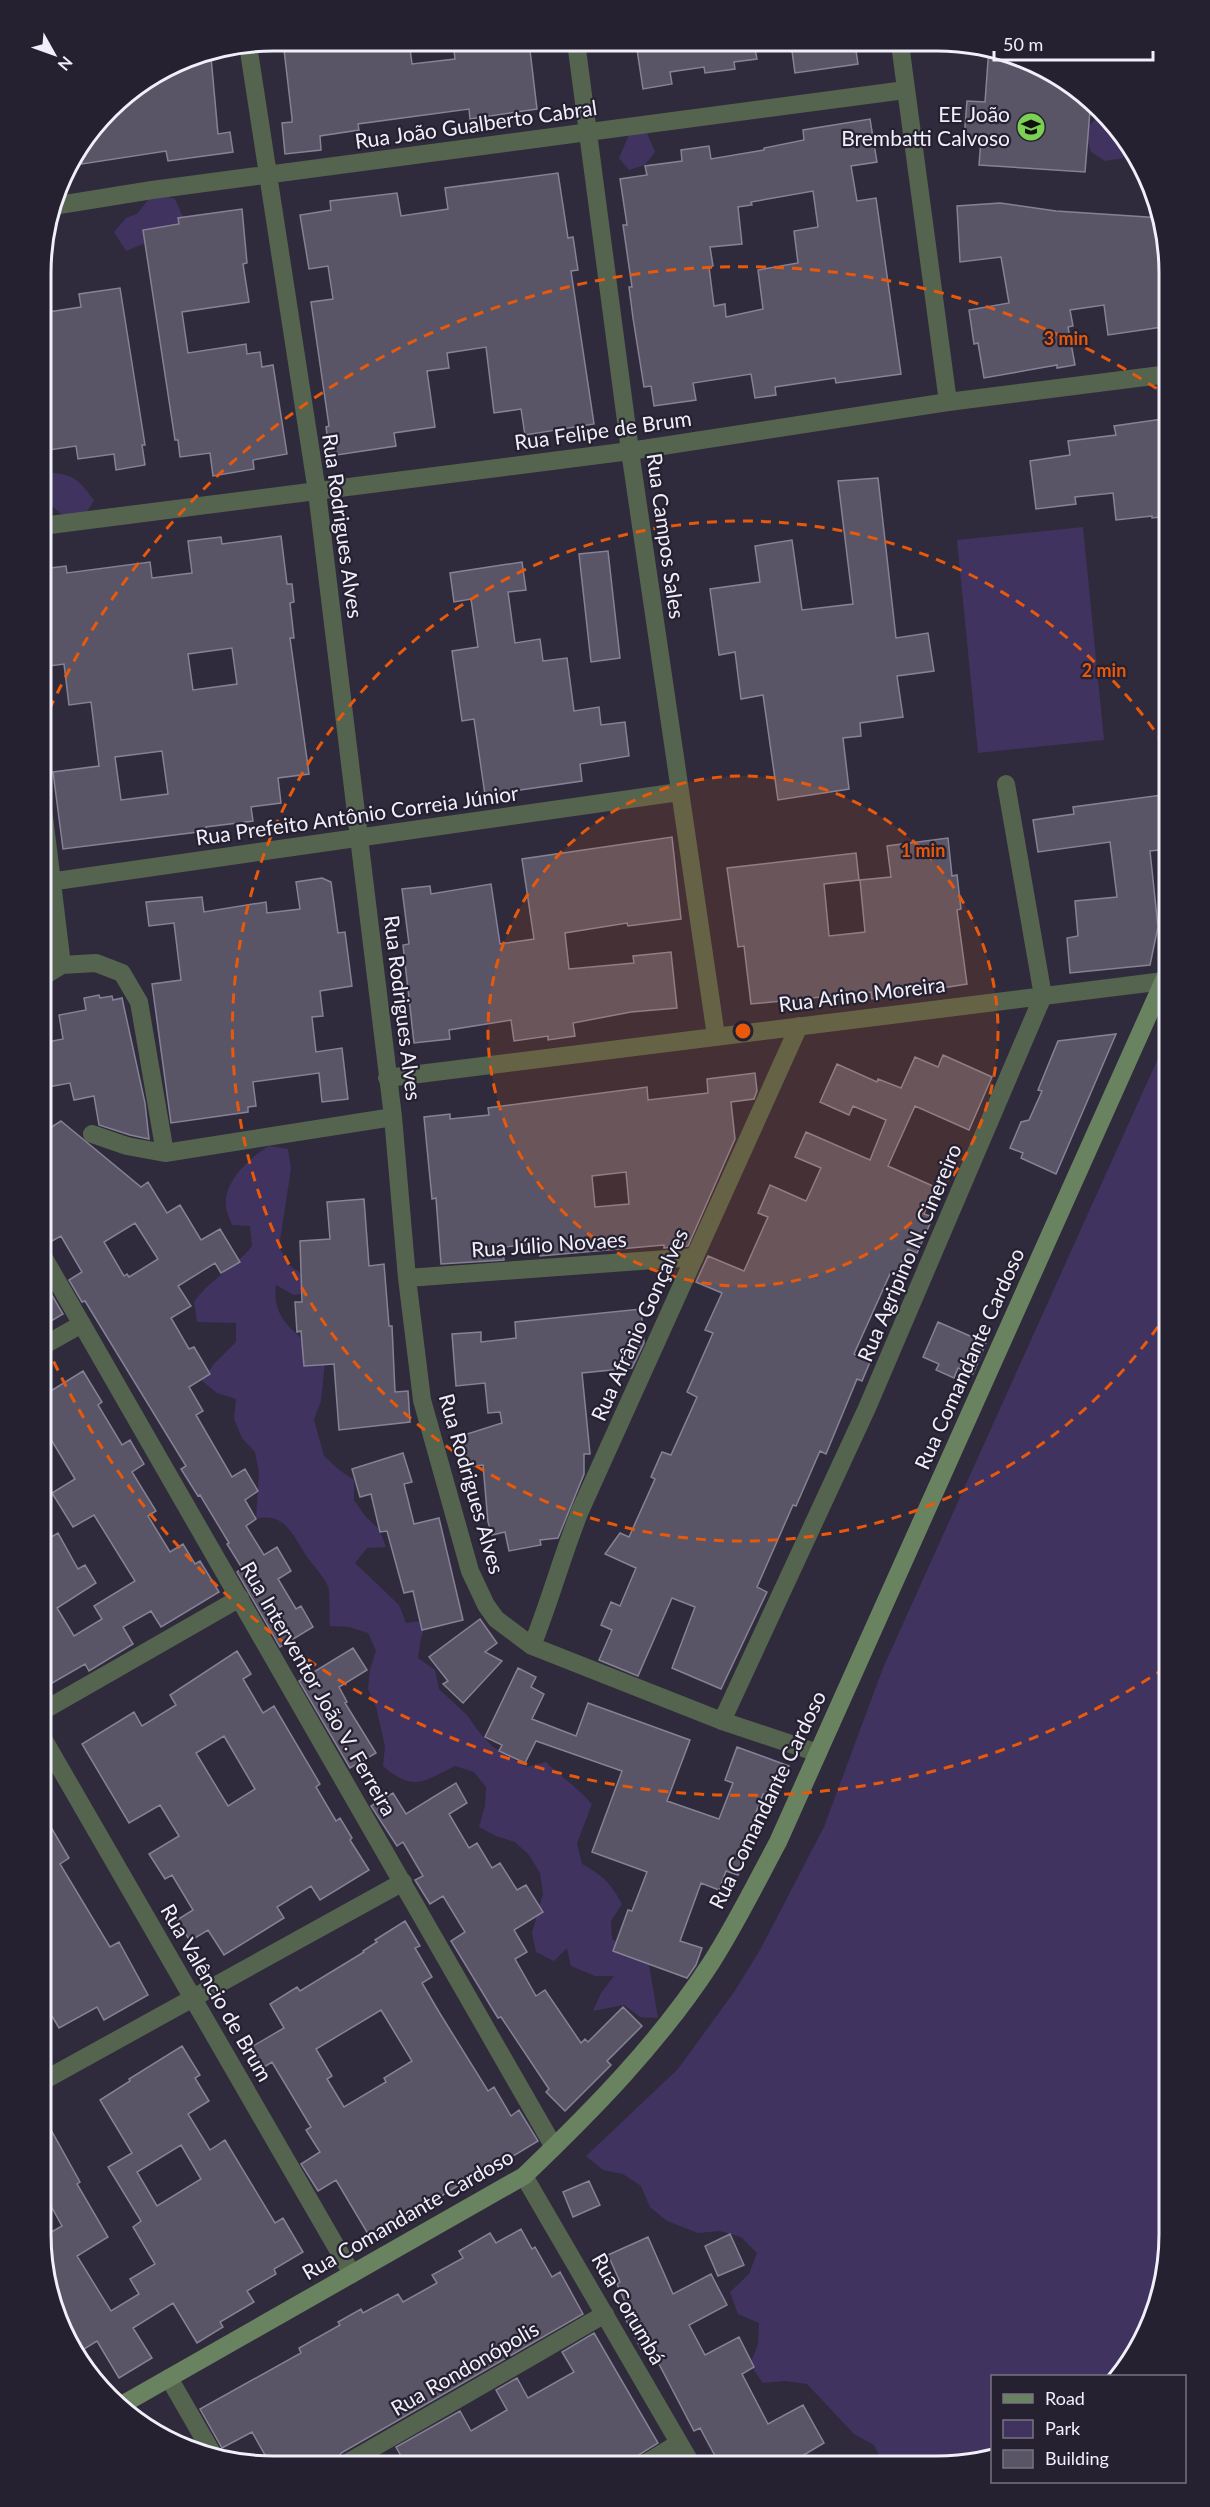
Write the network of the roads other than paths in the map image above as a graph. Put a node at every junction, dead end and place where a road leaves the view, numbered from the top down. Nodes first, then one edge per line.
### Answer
1 (577, 51) edge
2 (901, 51) edge
3 (249, 52) edge
4 (905, 90) junction
5 (588, 133) junction
6 (267, 175) junction
7 (62, 205) edge
8 (1159, 375) edge
9 (948, 402) junction
10 (630, 451) junction
11 (317, 492) junction
12 (51, 525) edge
13 (1006, 784) dead end
14 (679, 792) junction
15 (359, 839) junction
16 (51, 882) edge
17 (51, 905) edge
18 (62, 965) junction
19 (51, 971) edge
20 (1159, 976) edge
21 (1159, 993) edge
22 (1043, 996) junction
23 (799, 1026) junction
24 (716, 1036) junction
25 (387, 1078) junction
26 (393, 1117) junction
27 (92, 1134) dead end
28 (165, 1153) junction
29 (695, 1257) junction
30 (51, 1270) edge
31 (407, 1278) junction
32 (82, 1324) junction
33 (51, 1341) edge
34 (240, 1598) junction
35 (532, 1646) junction
36 (51, 1706) edge
37 (722, 1721) junction
38 (51, 1752) edge
39 (818, 1753) junction
40 (403, 1882) junction
41 (192, 1996) junction
42 (51, 2076) edge
43 (554, 2147) junction
44 (524, 2176) junction
45 (352, 2274) junction
46 (605, 2314) junction
47 (169, 2378) junction
48 (127, 2402) edge
49 (680, 2444) junction
50 (208, 2446) edge
51 (358, 2456) edge
52 (659, 2456) edge
53 (687, 2456) edge

1 - 5 street, Rua Campos Sales
2 - 4 street
3 - 6 street, Rua Rodrigues Alves
4 - 5 street, Rua João Gualberto Cabral
4 - 9 street
5 - 6 street, Rua João Gualberto Cabral
5 - 10 street, Rua Campos Sales
6 - 7 street, Rua João Gualberto Cabral
6 - 11 street, Rua Rodrigues Alves
8 - 9 street, Rua Felipe de Brum
9 - 10 street, Rua Felipe de Brum
10 - 11 street, Rua Felipe de Brum
10 - 14 street, Rua Campos Sales
11 - 12 street, Rua Felipe de Brum
11 - 15 street, Rua Rodrigues Alves
13 - 22 street
14 - 15 street, Rua Prefeito Antônio Correia Júnior
14 - 24 street, Rua Campos Sales
15 - 16 street, Rua Prefeito Antônio Correia Júnior
15 - 25 street, Rua Rodrigues Alves
17 - 18 street
18 - 19 street
18 - 28 street
20 - 22 street, Rua Arino Moreira
21 - 39 street, Rua Comandante Cardoso
22 - 23 street, Rua Arino Moreira
22 - 37 street, Rua Agripino N. Cinereiro
23 - 24 street, Rua Arino Moreira
23 - 29 street, Rua Afrânio Gonçalves
24 - 25 street, Rua Arino Moreira
25 - 26 street, Rua Rodrigues Alves
26 - 28 street
26 - 31 street, Rua Rodrigues Alves
27 - 28 street
29 - 31 street, Rua Júlio Novaes
29 - 35 street, Rua Afrânio Gonçalves
30 - 32 street, Rua Interventor João V. Ferreira
31 - 35 street, Rua Rodrigues Alves
32 - 33 street
32 - 34 street, Rua Interventor João V. Ferreira
34 - 36 street
34 - 40 street, Rua Interventor João V. Ferreira
35 - 37 street, Rua Rodrigues Alves
37 - 39 street, Rua Rodrigues Alves
38 - 41 street, Rua Valêncio de Brum
39 - 43 street, Rua Comandante Cardoso
40 - 41 street
40 - 43 street, Rua Interventor João V. Ferreira
41 - 42 street
41 - 45 street, Rua Valêncio de Brum
43 - 44 street, Rua Comandante Cardoso
44 - 45 street, Rua Comandante Cardoso
44 - 46 street, Rua Corumbá
45 - 47 street, Rua Comandante Cardoso
46 - 49 street, Rua Corumbá
46 - 51 street, Rua Rondonópolis
47 - 48 street, Rua Comandante Cardoso
47 - 50 street
49 - 52 street
49 - 53 street, Rua Corumbá

